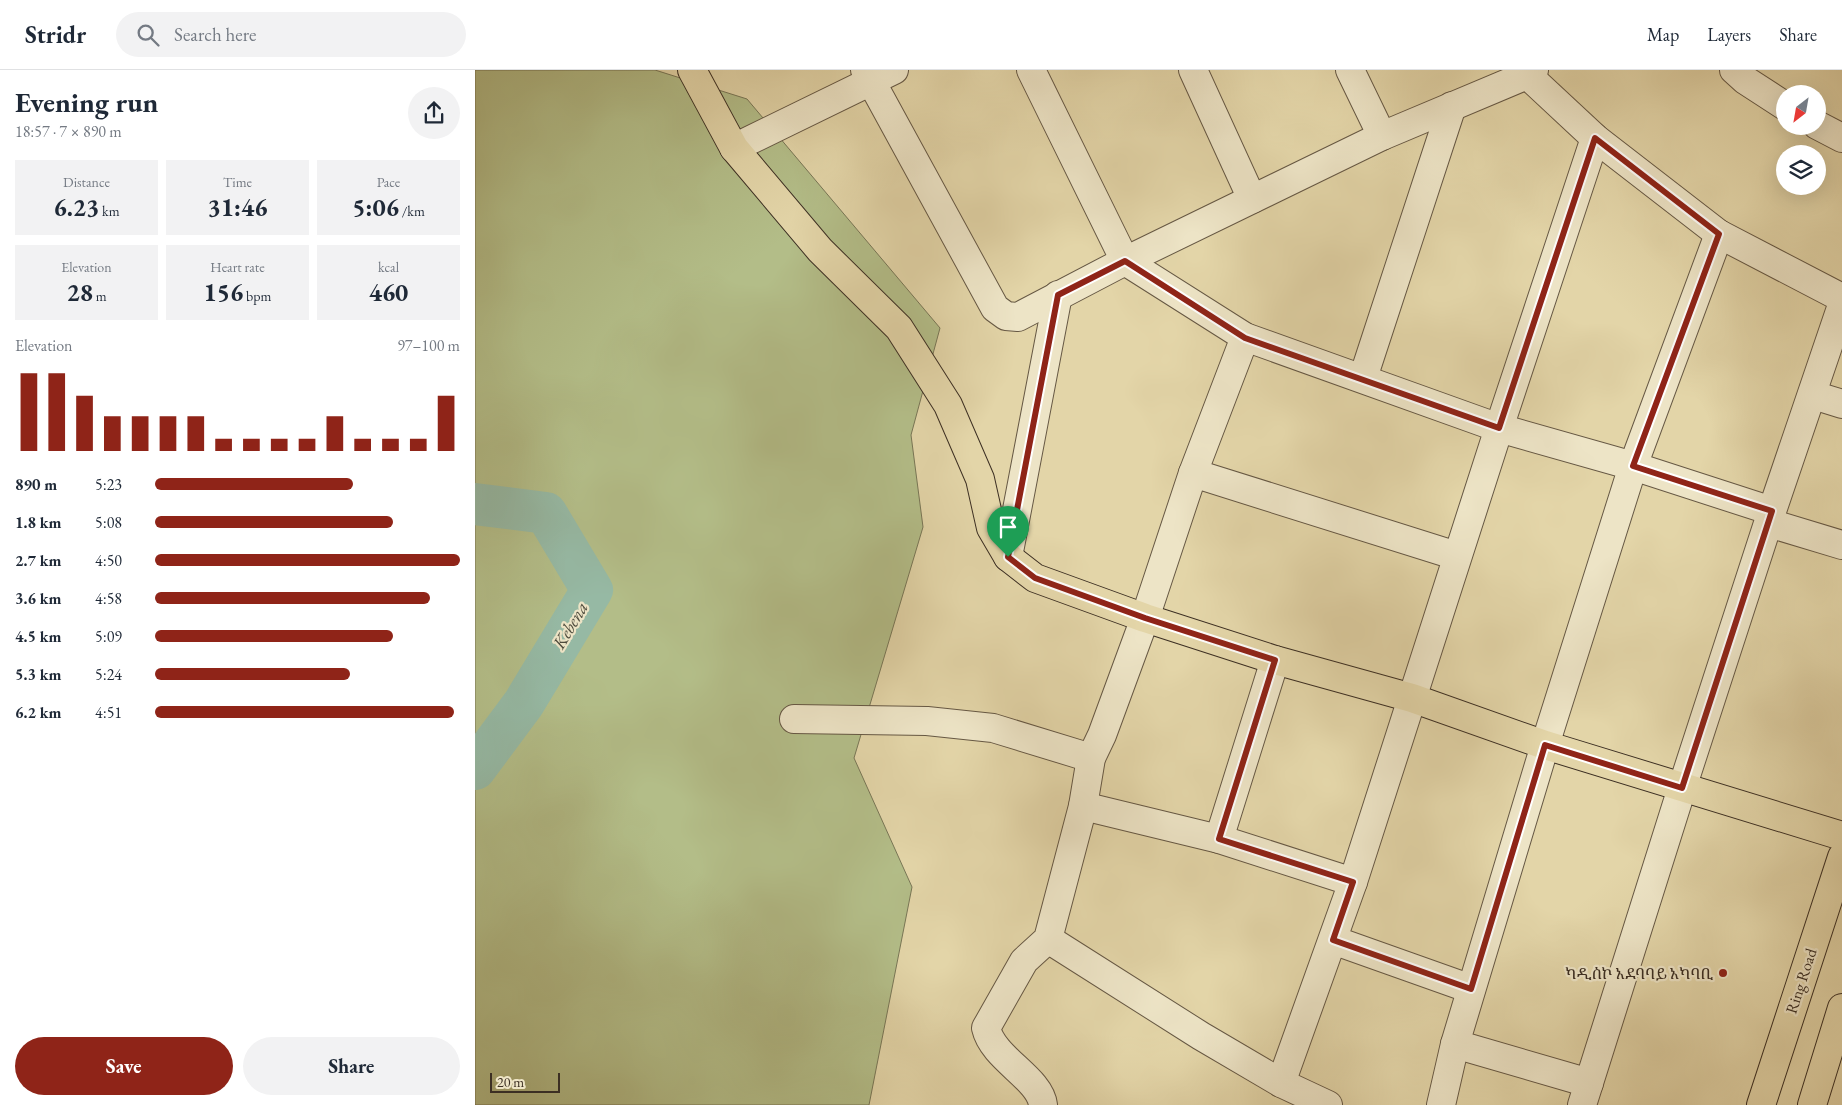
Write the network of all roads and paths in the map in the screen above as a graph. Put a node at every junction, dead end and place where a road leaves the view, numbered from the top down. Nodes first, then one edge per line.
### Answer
1 (692, 70) edge
2 (1031, 70) edge
3 (1193, 70) edge
4 (1350, 70) edge
5 (1734, 70) edge
6 (1528, 72) edge
7 (876, 74) edge
8 (1776, 100) edge
9 (1452, 106) junction
10 (1826, 130) edge
11 (1382, 136) junction
12 (1595, 138) junction
13 (1842, 138) edge
14 (734, 148) junction
15 (1252, 200) junction
16 (1719, 234) junction
17 (1125, 261) junction
18 (1058, 295) junction
19 (1842, 298) edge
20 (1842, 305) edge
21 (1245, 338) junction
22 (1363, 378) junction
23 (1813, 395) junction
24 (1842, 404) edge
25 (1499, 428) junction
26 (1633, 466) junction
27 (1193, 473) junction
28 (1771, 517) junction
29 (1842, 544) edge
30 (1457, 556) junction
31 (1008, 557) junction
32 (1145, 618) junction
33 (1275, 660) junction
34 (1412, 698) junction
35 (794, 719) dead end
36 (1545, 745) junction
37 (1091, 758) junction
38 (1682, 788) junction
39 (1083, 806) junction
40 (1842, 836) edge
41 (1219, 839) junction
42 (1842, 857) edge
43 (1353, 882) junction
44 (1048, 939) junction
45 (1333, 940) junction
46 (1471, 989) junction
47 (1842, 1008) edge
48 (1455, 1044) junction
49 (1281, 1084) junction
50 (1585, 1094) edge
51 (1043, 1105) edge
52 (1328, 1105) edge
53 (1441, 1105) edge
54 (1761, 1105) edge
55 (1812, 1105) edge

1 - 14 main road
2 - 17 street
3 - 15 street
4 - 11 street
5 - 8 street
6 - 9 street
6 - 12 street
7 - 14 street
7 - 18 street
9 - 11 street
9 - 22 street
10 - 13 street
11 - 15 street
12 - 16 street
12 - 25 street
14 - 31 main road
15 - 17 street
16 - 19 street
16 - 26 street
17 - 18 street
17 - 21 street
18 - 31 street
20 - 23 street
21 - 22 street
21 - 27 street
22 - 25 street
23 - 24 street
23 - 28 street
25 - 26 street
25 - 30 street
26 - 28 street
26 - 36 street
27 - 30 street
27 - 32 street
28 - 29 street
28 - 38 street
30 - 34 street
31 - 32 main road
32 - 33 main road
32 - 37 street
33 - 34 main road
33 - 41 street
34 - 36 main road
34 - 43 street
35 - 37 street
36 - 38 main road
36 - 46 street
37 - 39 street
38 - 40 main road
38 - 50 street
39 - 41 street
39 - 44 street
41 - 43 street
42 - 54 main road, Ring Road
43 - 45 street
44 - 49 street
44 - 51 street
45 - 46 street
45 - 49 street
46 - 48 street
47 - 55 main road
48 - 50 street
48 - 53 street
49 - 52 street

